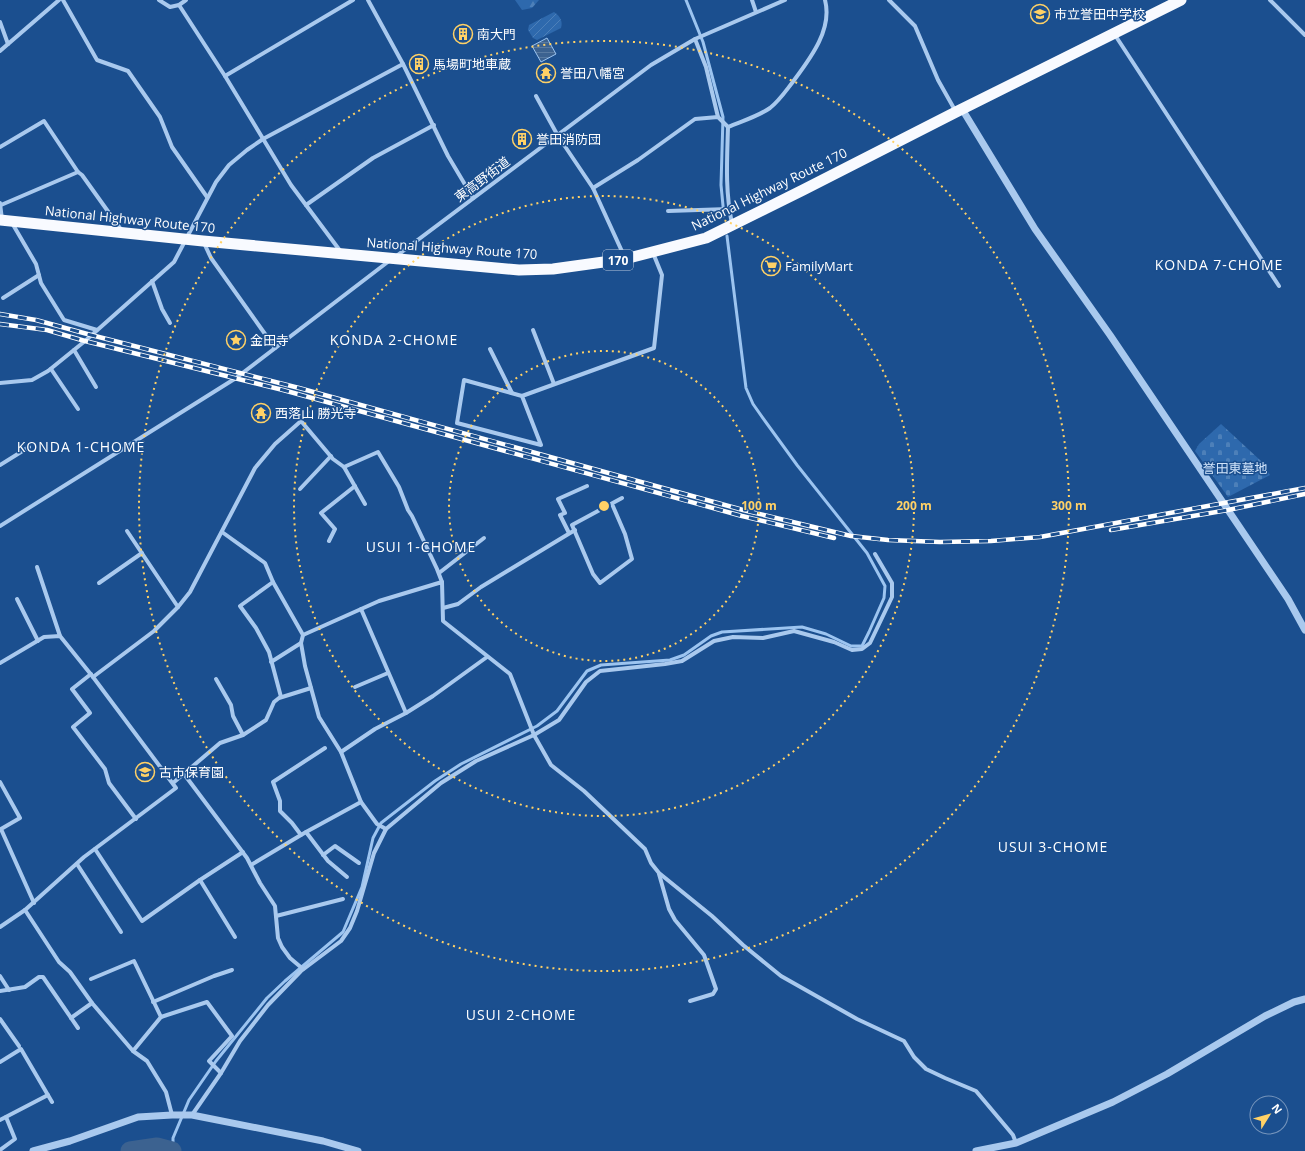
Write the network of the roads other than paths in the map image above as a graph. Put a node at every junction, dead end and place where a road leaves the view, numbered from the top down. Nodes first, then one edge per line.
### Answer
1 (59, 0) edge
2 (63, 0) edge
3 (159, 0) edge
4 (186, 0) edge
5 (352, 0) edge
6 (368, 0) edge
7 (752, 0) edge
8 (785, 0) edge
9 (825, 0) edge
10 (889, 0) edge
11 (1181, 0) edge
12 (1270, 0) edge
13 (179, 5) junction
14 (756, 12) junction
15 (0, 22) edge
16 (1114, 33) junction
17 (1305, 34) edge
18 (699, 38) junction
19 (8, 44) junction
20 (0, 51) edge
21 (403, 64) junction
22 (225, 76) junction
23 (536, 96) dead end
24 (959, 110) junction
25 (718, 117) junction
26 (434, 125) junction
27 (728, 127) junction
28 (558, 136) junction
29 (263, 139) junction
30 (0, 147) edge
31 (78, 172) junction
32 (593, 188) junction
33 (207, 197) junction
34 (473, 198) junction
35 (0, 204) edge
36 (306, 205) junction
37 (729, 209) junction
38 (668, 211) dead end
39 (4, 221) edge
40 (732, 225) junction
41 (123, 233) junction
42 (186, 240) junction
43 (204, 241) junction
44 (653, 252) junction
45 (342, 254) junction
46 (392, 259) junction
47 (625, 259) junction
48 (39, 275) junction
49 (152, 281) junction
50 (1279, 286) dead end
51 (4, 298) dead end
52 (170, 323) dead end
53 (97, 330) junction
54 (533, 330) dead end
55 (275, 348) junction
56 (74, 350) junction
57 (490, 350) dead end
58 (51, 368) junction
59 (0, 384) edge
60 (554, 384) junction
61 (96, 387) dead end
62 (512, 393) junction
63 (522, 396) junction
64 (78, 409) dead end
65 (29, 447) dead end
66 (331, 456) junction
67 (0, 465) edge
68 (344, 467) junction
69 (355, 486) junction
70 (587, 486) dead end
71 (300, 488) dead end
72 (622, 498) dead end
73 (365, 504) dead end
74 (612, 504) junction
75 (0, 526) edge
76 (575, 530) junction
77 (126, 531) dead end
78 (222, 532) junction
79 (569, 533) junction
80 (484, 538) dead end
81 (329, 541) dead end
82 (142, 553) junction
83 (875, 554) dead end
84 (37, 567) dead end
85 (439, 573) junction
86 (273, 582) junction
87 (442, 582) junction
88 (99, 583) dead end
89 (17, 599) dead end
90 (178, 607) junction
91 (443, 608) junction
92 (360, 609) junction
93 (1305, 630) edge
94 (303, 634) junction
95 (60, 636) junction
96 (38, 641) junction
97 (301, 643) junction
98 (487, 656) junction
99 (271, 662) junction
100 (0, 663) edge
101 (388, 673) junction
102 (92, 675) junction
103 (216, 678) dead end
104 (354, 687) dead end
105 (311, 688) junction
106 (282, 697) junction
107 (406, 713) junction
108 (243, 735) junction
109 (534, 735) junction
110 (325, 748) dead end
111 (341, 752) junction
112 (184, 774) junction
113 (0, 782) edge
114 (173, 783) junction
115 (361, 802) junction
116 (136, 819) junction
117 (386, 829) junction
118 (306, 832) junction
119 (301, 835) junction
120 (95, 849) junction
121 (243, 852) junction
122 (323, 855) junction
123 (359, 863) dead end
124 (77, 864) junction
125 (251, 866) junction
126 (659, 873) junction
127 (347, 877) dead end
128 (200, 880) junction
129 (343, 899) dead end
130 (34, 903) junction
131 (25, 910) junction
132 (276, 916) junction
133 (0, 927) edge
134 (121, 932) dead end
135 (235, 937) dead end
136 (303, 969) junction
137 (232, 970) dead end
138 (0, 976) edge
139 (91, 979) dead end
140 (9, 990) junction
141 (0, 991) edge
142 (1305, 999) edge
143 (690, 1001) dead end
144 (153, 1002) junction
145 (92, 1003) junction
146 (161, 1017) junction
147 (71, 1018) junction
148 (0, 1019) edge
149 (78, 1028) dead end
150 (18, 1046) dead end
151 (133, 1051) junction
152 (0, 1062) edge
153 (221, 1073) junction
154 (48, 1095) junction
155 (52, 1102) dead end
156 (172, 1115) junction
157 (192, 1115) junction
158 (6, 1117) junction
159 (0, 1120) edge
160 (1016, 1143) junction
161 (0, 1150) edge
162 (33, 1151) edge
163 (358, 1151) edge
164 (976, 1151) edge

1 - 19 street
2 - 33 street
3 - 13 street
4 - 13 street
5 - 22 street
6 - 21 street
7 - 14 street
8 - 14 street, 東高野街道
9 - 27 street
10 - 24 street
11 - 16 highway, National Highway Route 170 / 170
12 - 17 street
13 - 22 street
14 - 18 street, 東高野街道
15 - 19 street
16 - 24 highway, National Highway Route 170 / 170
16 - 50 street
18 - 25 street
18 - 28 street, 東高野街道
19 - 20 street
21 - 26 street
21 - 29 street
22 - 29 street
23 - 28 street
24 - 40 highway, National Highway Route 170 / 170
24 - 93 street
25 - 27 street
25 - 32 street
26 - 34 street
26 - 36 street
27 - 37 street
28 - 32 street
28 - 34 street, 東高野街道
29 - 33 street
29 - 36 street
30 - 31 street
31 - 35 street
31 - 41 street
32 - 47 street
33 - 42 street
34 - 46 street, 東高野街道
35 - 39 street
36 - 45 street
37 - 38 street
37 - 40 street
39 - 41 highway, National Highway Route 170 / 170
39 - 48 street
40 - 44 highway, National Highway Route 170 / 170
41 - 42 highway, National Highway Route 170 / 170
42 - 43 highway, National Highway Route 170 / 170
42 - 49 street
43 - 45 highway, National Highway Route 170 / 170
43 - 55 street
44 - 47 highway, National Highway Route 170 / 170
44 - 60 street
45 - 46 highway, National Highway Route 170 / 170
46 - 47 highway, National Highway Route 170 / 170
46 - 55 street, 東高野街道
48 - 51 street
48 - 53 street
49 - 52 street
49 - 53 street
53 - 56 street
54 - 60 street
55 - 75 street, 東高野街道
56 - 58 street
56 - 61 street
57 - 62 street
58 - 59 street
58 - 64 street
60 - 63 street
62 - 63 street
62 - 63 street
65 - 67 street
66 - 68 street
66 - 71 street
66 - 78 street
68 - 69 street
68 - 85 street
69 - 73 street
69 - 81 street
70 - 79 street
72 - 74 street
74 - 76 street
74 - 76 street
76 - 79 street
77 - 82 street
78 - 86 street
78 - 90 street
79 - 91 street
80 - 85 street
82 - 88 street
82 - 90 street
83 - 109 street
84 - 95 street
85 - 87 street
86 - 94 street
86 - 99 street
87 - 91 street
87 - 92 street
89 - 96 street
90 - 102 street
91 - 98 street
92 - 94 street
92 - 101 street
94 - 97 street
95 - 96 street
95 - 102 street
96 - 100 street
97 - 99 street
97 - 105 street
98 - 107 street
98 - 109 street
99 - 106 street
101 - 104 street
101 - 107 street
102 - 114 street
102 - 116 street
103 - 108 street
105 - 106 street
105 - 111 street
106 - 108 street
107 - 111 street
108 - 112 street
109 - 117 street
109 - 126 street
110 - 119 street
111 - 115 street
112 - 114 street
112 - 121 street
113 - 130 street
114 - 116 street
115 - 117 street
115 - 118 street
116 - 120 street
117 - 136 street
118 - 119 street
118 - 122 street
119 - 125 street
120 - 124 street
120 - 128 street
121 - 125 street
121 - 128 street
122 - 123 street
122 - 127 street
124 - 130 street
124 - 134 street
125 - 132 street
126 - 143 street
126 - 160 street
128 - 135 street
129 - 132 street
130 - 131 street
131 - 133 street
131 - 145 street
132 - 136 street
136 - 153 street
137 - 144 street
138 - 140 street
139 - 144 street
140 - 141 street
140 - 147 street
142 - 160 street
144 - 146 street
145 - 147 street
145 - 151 street
146 - 151 street
146 - 153 street
147 - 149 street
148 - 150 street
151 - 156 street
152 - 154 street
153 - 157 street
154 - 155 street
154 - 158 street
156 - 157 street
156 - 162 street
157 - 163 street
158 - 159 street
158 - 161 street
160 - 164 street

